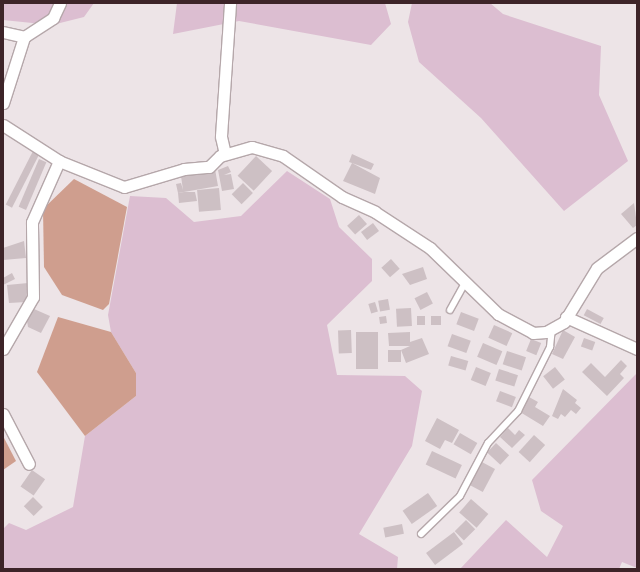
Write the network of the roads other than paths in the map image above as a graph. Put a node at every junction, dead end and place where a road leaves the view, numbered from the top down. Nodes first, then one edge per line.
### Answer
1 (60, 3) edge
2 (230, 3) edge
3 (3, 32) edge
4 (24, 37) junction
5 (5, 84) edge
6 (3, 103) edge
7 (3, 125) edge
8 (225, 154) junction
9 (59, 162) junction
10 (637, 238) edge
11 (465, 283) junction
12 (450, 310) dead end
13 (566, 317) junction
14 (552, 329) junction
15 (3, 349) edge
16 (637, 349) edge
17 (3, 414) edge
18 (29, 464) dead end
19 (421, 534) dead end

1 - 4 street
2 - 8 street
3 - 4 street
4 - 5 street
5 - 6 street
7 - 9 street
8 - 9 street
8 - 11 street
9 - 15 street
10 - 13 street
11 - 12 lane
11 - 14 street
13 - 14 street
13 - 16 street
14 - 19 lane
17 - 18 street

